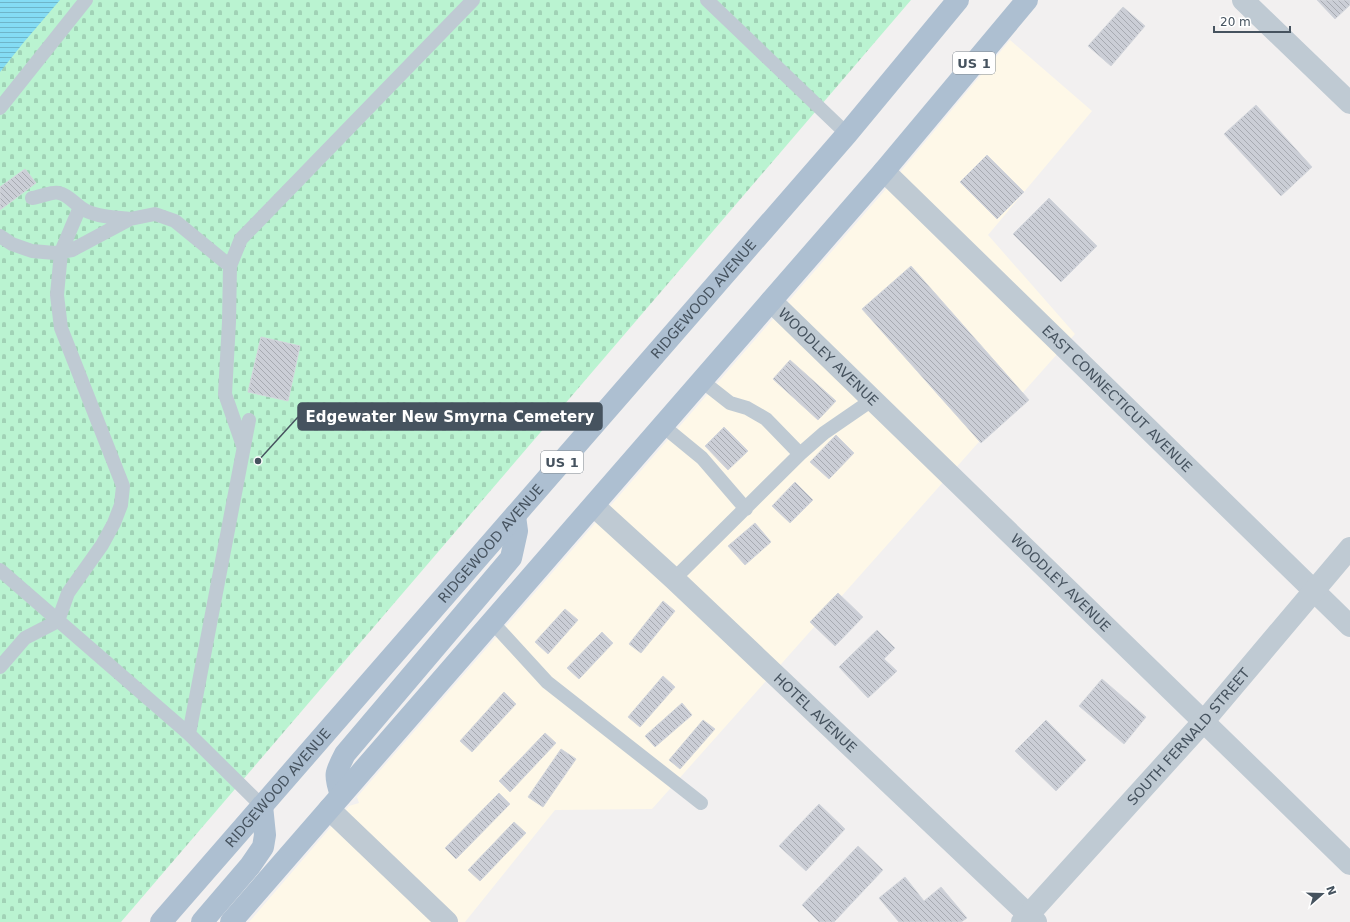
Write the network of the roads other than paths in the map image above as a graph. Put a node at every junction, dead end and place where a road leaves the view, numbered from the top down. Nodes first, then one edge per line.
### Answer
1 (86, 0) edge
2 (707, 0) edge
3 (958, 0) edge
4 (1026, 0) edge
5 (1243, 0) edge
6 (466, 2) edge
7 (1350, 102) edge
8 (0, 108) edge
9 (847, 134) junction
10 (884, 171) junction
11 (32, 198) dead end
12 (80, 207) junction
13 (130, 219) junction
14 (0, 236) edge
15 (61, 252) junction
16 (230, 266) junction
17 (771, 301) junction
18 (702, 381) junction
19 (872, 400) junction
20 (249, 420) dead end
21 (663, 426) junction
22 (244, 446) junction
23 (800, 454) junction
24 (594, 506) junction
25 (746, 508) junction
26 (515, 516) junction
27 (1350, 548) edge
28 (0, 570) edge
29 (674, 579) junction
30 (1314, 591) junction
31 (58, 621) junction
32 (492, 622) junction
33 (1350, 626) edge
34 (0, 667) edge
35 (1204, 721) junction
36 (189, 734) junction
37 (335, 802) junction
38 (700, 803) dead end
39 (262, 806) junction
40 (1350, 864) edge
41 (1029, 919) edge
42 (161, 922) edge
43 (202, 922) edge
44 (231, 922) edge
45 (447, 922) edge

1 - 8 lane
2 - 9 lane
3 - 9 main road, RIDGEWOOD AVENUE / US 1
4 - 10 main road, US 1
5 - 7 street
6 - 16 lane
9 - 26 main road, RIDGEWOOD AVENUE / US 1
10 - 17 main road, US 1
10 - 30 street, EAST CONNECTICUT AVENUE
11 - 12 lane
12 - 13 lane
12 - 15 lane
13 - 15 lane
13 - 16 lane
14 - 15 lane
15 - 31 lane
16 - 22 lane
17 - 18 main road, US 1
17 - 19 street, WOODLEY AVENUE
18 - 21 main road, US 1
18 - 23 lane
19 - 23 lane
19 - 35 street, WOODLEY AVENUE
20 - 22 lane
21 - 24 main road, US 1
21 - 25 lane
22 - 36 lane
23 - 25 lane
24 - 29 street, HOTEL AVENUE
24 - 32 main road, US 1
25 - 29 lane
26 - 37 main road
26 - 39 main road, RIDGEWOOD AVENUE / US 1
27 - 30 street, SOUTH FERNALD STREET
28 - 31 lane
29 - 41 street, HOTEL AVENUE
30 - 33 street, EAST CONNECTICUT AVENUE
30 - 35 street, SOUTH FERNALD STREET
31 - 34 lane
31 - 36 lane
32 - 37 main road, US 1
32 - 38 lane
35 - 40 street, WOODLEY AVENUE
35 - 41 street, SOUTH FERNALD STREET
36 - 39 lane
37 - 44 main road, US 1
37 - 45 street
39 - 42 main road, RIDGEWOOD AVENUE / US 1
39 - 43 main road

